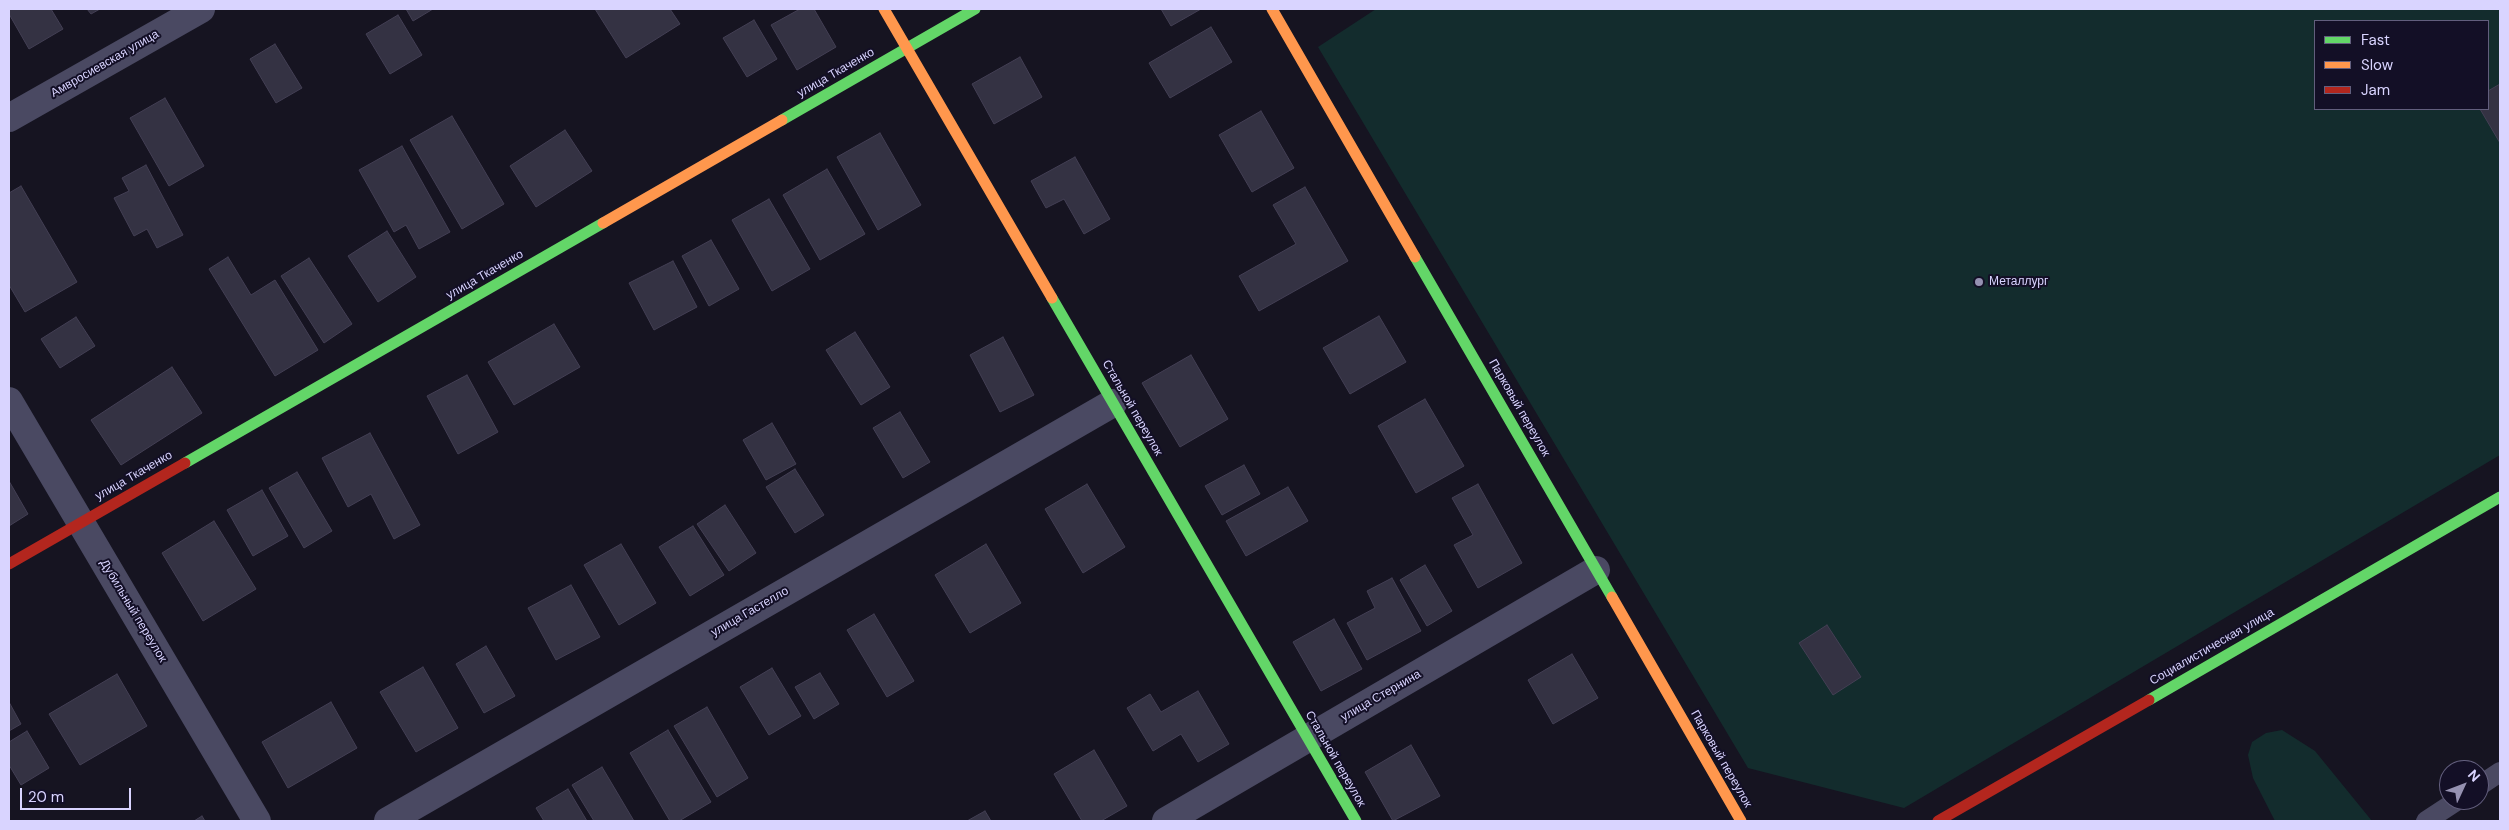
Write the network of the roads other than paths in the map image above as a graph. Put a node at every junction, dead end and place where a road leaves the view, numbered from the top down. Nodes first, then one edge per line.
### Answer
1 (200, 9) edge
2 (884, 9) edge
3 (975, 9) edge
4 (1272, 9) edge
5 (907, 48) junction
6 (9, 118) edge
7 (9, 401) edge
8 (1113, 403) junction
9 (2500, 496) edge
10 (81, 523) junction
11 (9, 564) edge
12 (1596, 570) junction
13 (1307, 739) junction
14 (2500, 772) edge
15 (2489, 779) edge
16 (2443, 810) edge
17 (258, 821) edge
18 (388, 821) edge
19 (1166, 821) edge
20 (1356, 821) edge
21 (1741, 821) edge
22 (1938, 821) edge
23 (2426, 821) edge

1 - 6 street, Амвросиевская улица
2 - 5 street, Стальной переулок
3 - 5 street, улица Ткаченко
4 - 12 street, Парковый переулок
5 - 8 street, Стальной переулок
5 - 10 street, улица Ткаченко
7 - 10 street, Дубильный переулок
8 - 13 street, Стальной переулок
8 - 18 street, улица Гастелло
9 - 22 street, Социалистическая улица
10 - 11 street, улица Ткаченко
10 - 17 street, Дубильный переулок
12 - 13 street, улица Стернина
12 - 21 street, Парковый переулок
13 - 19 street, улица Стернина
13 - 20 street, Стальной переулок
14 - 15 lane
16 - 23 lane

